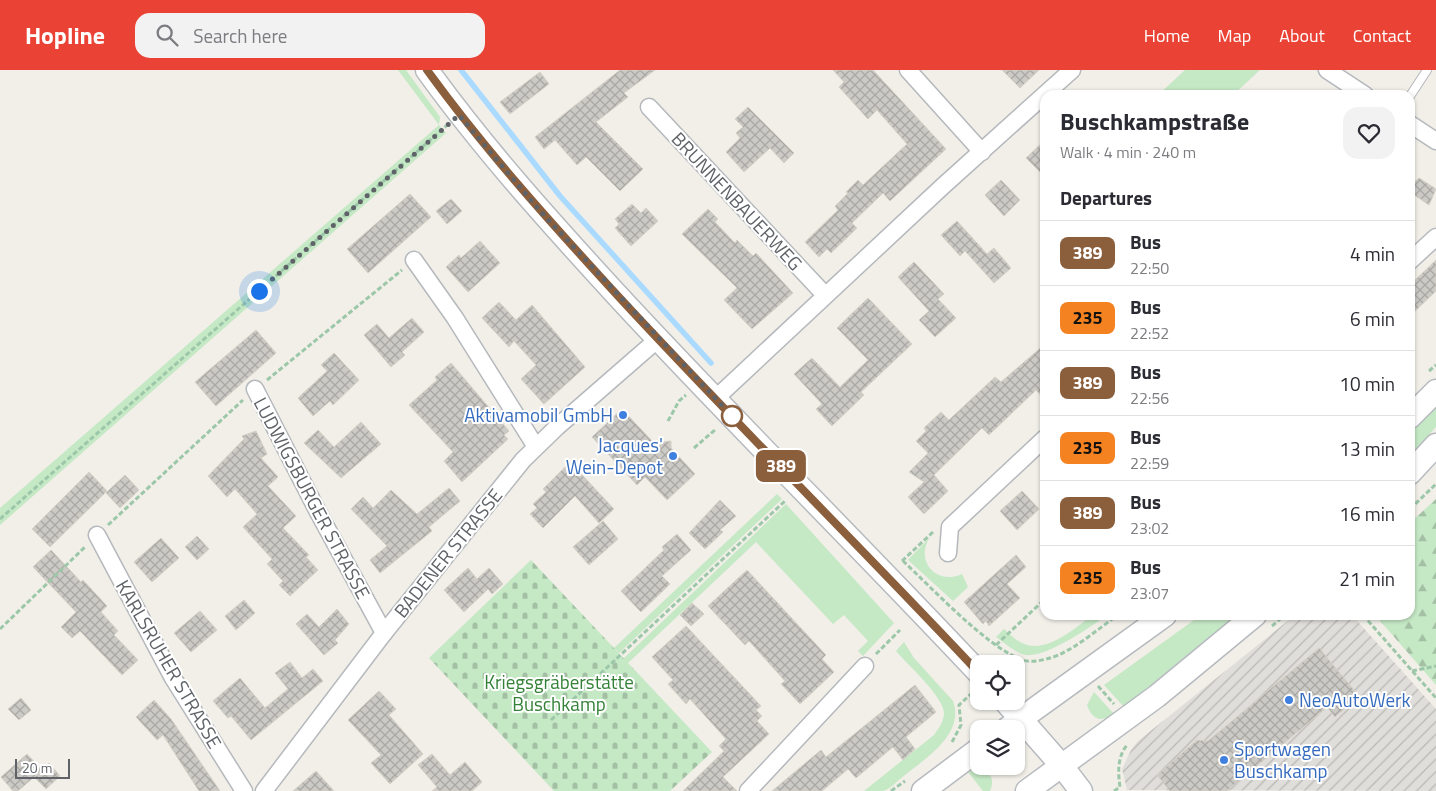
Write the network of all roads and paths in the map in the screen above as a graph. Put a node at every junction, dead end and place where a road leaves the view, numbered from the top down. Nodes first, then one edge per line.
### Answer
1 (427, 70) edge
2 (908, 70) edge
3 (1072, 70) edge
4 (1327, 70) edge
5 (1426, 70) edge
6 (1050, 90) edge
7 (1357, 90) edge
8 (1414, 90) edge
9 (1040, 99) edge
10 (649, 107) dead end
11 (459, 115) junction
12 (1415, 127) edge
13 (1436, 141) edge
14 (982, 152) junction
15 (1436, 237) edge
16 (1415, 256) edge
17 (414, 260) joint
18 (825, 295) junction
19 (658, 340) junction
20 (255, 390) junction
21 (707, 391) junction
22 (1436, 391) edge
23 (1415, 412) edge
24 (731, 415) junction
25 (668, 421) dead end
26 (1040, 443) edge
27 (1436, 445) edge
28 (536, 447) junction
29 (694, 448) dead end
30 (1415, 468) edge
31 (1436, 484) edge
32 (801, 486) junction
33 (1415, 504) edge
34 (0, 519) edge
35 (950, 528) junction
36 (97, 535) junction
37 (948, 553) dead end
38 (902, 560) dead end
39 (1040, 604) edge
40 (1110, 620) edge
41 (1158, 620) edge
42 (1249, 620) edge
43 (1367, 620) edge
44 (0, 628) edge
45 (900, 630) dead end
46 (384, 633) junction
47 (996, 645) dead end
48 (1067, 649) junction
49 (1025, 660) edge
50 (970, 664) edge
51 (865, 666) joint
52 (1436, 666) edge
53 (1412, 671) junction
54 (1086, 672) junction
55 (970, 694) edge
56 (1436, 698) edge
57 (1127, 719) junction
58 (551, 720) dead end
59 (1020, 720) edge
60 (1025, 734) edge
61 (952, 743) dead end
62 (970, 756) edge
63 (1062, 766) junction
64 (755, 788) edge
65 (244, 791) edge
66 (264, 791) edge
67 (923, 791) edge
68 (1027, 791) edge
69 (1081, 791) edge
70 (1114, 791) edge

1 - 11 main road
2 - 14 street
3 - 6 street
4 - 7 street
5 - 8 lane
9 - 14 street
10 - 18 street, BRUNNENBAUERWEG
11 - 19 main road
11 - 34 path
12 - 13 street
14 - 18 street
15 - 16 street
17 - 20 path
17 - 28 street
18 - 21 street
19 - 21 main road
19 - 28 street, BADENER STRASSE
20 - 36 path
20 - 46 street, LUDWIGSBURGER STRASSE
21 - 24 main road
21 - 25 path
22 - 23 main road
24 - 29 path
24 - 32 main road
26 - 35 street
27 - 30 main road
28 - 46 street, BADENER STRASSE
31 - 33 path
32 - 50 main road
32 - 58 path
35 - 37 street
35 - 38 path
36 - 44 path
36 - 65 street, KARLSRUHER STRASSE
39 - 47 path
40 - 48 path
41 - 54 main road
42 - 57 main road
43 - 53 path
45 - 51 path
46 - 66 street, BADENER STRASSE
48 - 49 path
48 - 54 path
51 - 64 street
52 - 53 path
53 - 56 path
54 - 57 path
54 - 59 main road
55 - 61 path
57 - 63 main road
57 - 70 path
60 - 63 main road
62 - 67 main road
63 - 68 main road
63 - 69 main road

